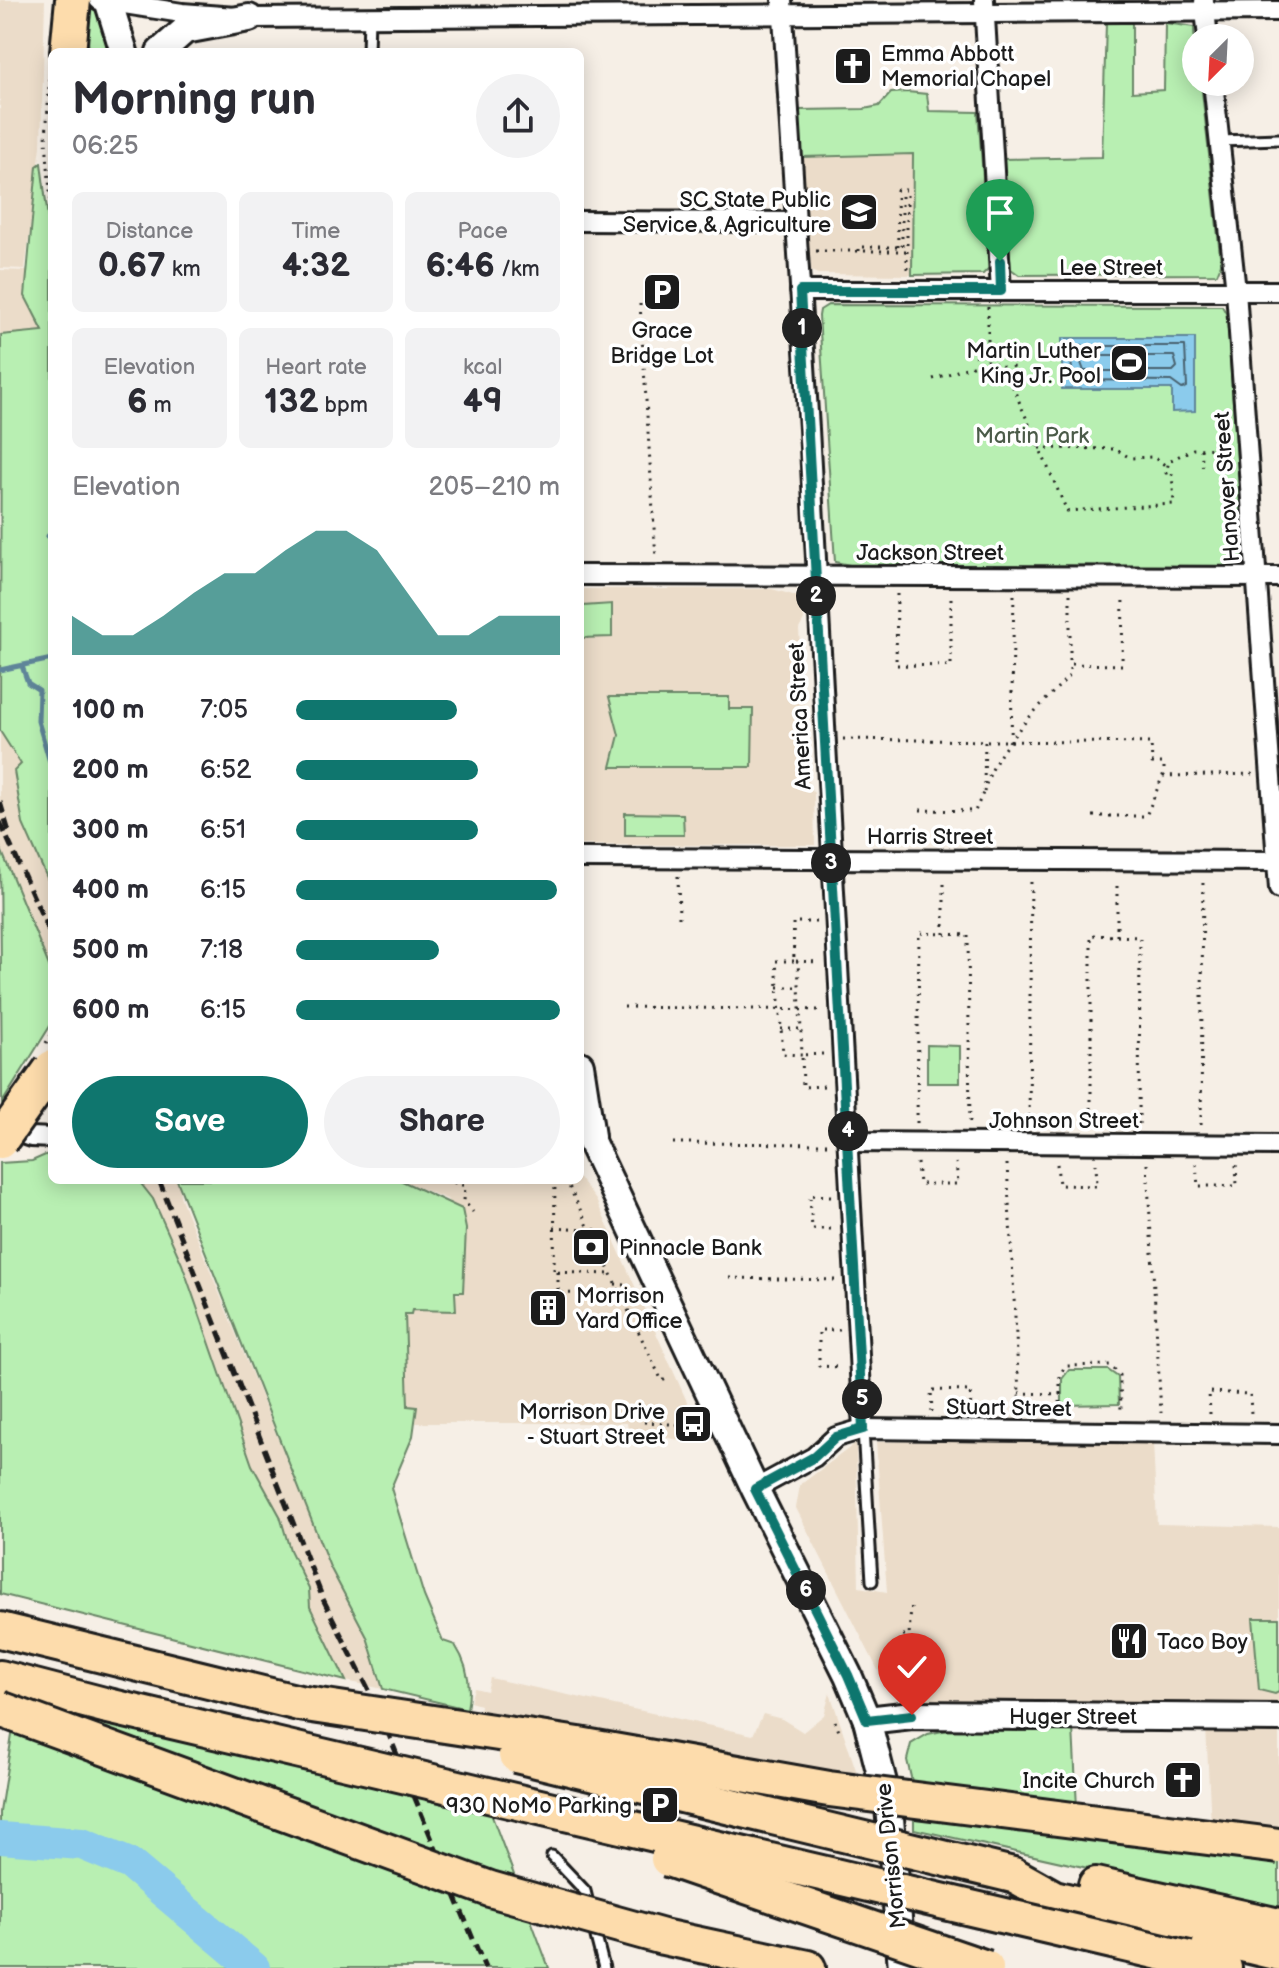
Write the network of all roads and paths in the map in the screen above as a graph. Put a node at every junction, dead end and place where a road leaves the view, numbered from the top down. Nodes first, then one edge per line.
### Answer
1 (74, 0) edge
2 (105, 1) edge
3 (782, 6) edge
4 (984, 6) edge
5 (1204, 6) edge
6 (369, 9) edge
7 (1279, 11) edge
8 (249, 18) junction
9 (68, 48) edge
10 (80, 48) edge
11 (123, 48) edge
12 (165, 48) edge
13 (368, 48) edge
14 (1215, 96) edge
15 (46, 139) dead end
16 (1279, 139) edge
17 (1220, 141) junction
18 (48, 166) edge
19 (584, 221) edge
20 (795, 222) junction
21 (812, 251) dead end
22 (859, 251) junction
23 (907, 251) junction
24 (907, 272) dead end
25 (800, 291) junction
26 (1001, 291) junction
27 (1236, 291) junction
28 (1279, 291) edge
29 (640, 304) dead end
30 (988, 307) dead end
31 (988, 349) junction
32 (979, 364) junction
33 (1007, 375) junction
34 (933, 379) dead end
35 (1039, 448) junction
36 (1201, 448) junction
37 (1233, 448) dead end
38 (1165, 465) junction
39 (1203, 473) dead end
40 (656, 559) dead end
41 (584, 575) edge
42 (815, 576) junction
43 (1257, 577) junction
44 (1279, 577) edge
45 (897, 594) dead end
46 (951, 594) dead end
47 (1014, 594) dead end
48 (1070, 594) dead end
49 (1123, 595) dead end
50 (1070, 664) junction
51 (839, 739) dead end
52 (985, 741) junction
53 (1011, 741) junction
54 (1164, 772) junction
55 (1258, 774) dead end
56 (984, 792) junction
57 (920, 810) dead end
58 (1093, 816) dead end
59 (584, 858) edge
60 (831, 859) junction
61 (1278, 861) edge
62 (945, 875) dead end
63 (678, 876) dead end
64 (1031, 876) dead end
65 (1117, 877) dead end
66 (1203, 877) dead end
67 (1279, 889) edge
68 (679, 919) dead end
69 (816, 922) dead end
70 (944, 934) junction
71 (1117, 936) junction
72 (796, 961) junction
73 (818, 962) dead end
74 (778, 987) junction
75 (799, 987) junction
76 (624, 1007) dead end
77 (780, 1009) junction
78 (800, 1009) junction
79 (821, 1010) dead end
80 (781, 1029) junction
81 (801, 1029) junction
82 (824, 1054) dead end
83 (802, 1055) junction
84 (48, 1074) edge
85 (826, 1086) dead end
86 (0, 1127) edge
87 (917, 1127) dead end
88 (970, 1128) dead end
89 (1029, 1128) dead end
90 (1091, 1129) dead end
91 (1139, 1129) dead end
92 (1201, 1129) dead end
93 (584, 1130) edge
94 (48, 1138) edge
95 (0, 1141) edge
96 (848, 1142) junction
97 (673, 1143) dead end
98 (829, 1144) dead end
99 (1279, 1145) edge
100 (917, 1163) dead end
101 (956, 1163) dead end
102 (1007, 1164) dead end
103 (1057, 1164) dead end
104 (1096, 1164) dead end
105 (1147, 1164) dead end
106 (1196, 1164) dead end
107 (1236, 1164) dead end
108 (459, 1184) edge
109 (555, 1184) edge
110 (568, 1184) edge
111 (833, 1196) dead end
112 (473, 1212) dead end
113 (554, 1227) junction
114 (589, 1229) junction
115 (834, 1229) dead end
116 (601, 1230) dead end
117 (558, 1272) junction
118 (610, 1274) junction
119 (729, 1278) dead end
120 (837, 1280) dead end
121 (615, 1284) junction
122 (626, 1285) dead end
123 (619, 1294) junction
124 (840, 1330) dead end
125 (841, 1367) dead end
126 (668, 1378) dead end
127 (1019, 1393) junction
128 (1060, 1394) junction
129 (932, 1412) dead end
130 (971, 1412) dead end
131 (1020, 1412) dead end
132 (1060, 1413) dead end
133 (1121, 1413) dead end
134 (1161, 1413) dead end
135 (1210, 1414) dead end
136 (1251, 1414) dead end
137 (644, 1422) dead end
138 (688, 1422) dead end
139 (863, 1429) junction
140 (1279, 1434) edge
141 (755, 1489) junction
142 (872, 1581) dead end
143 (911, 1608) dead end
144 (0, 1630) edge
145 (0, 1678) edge
146 (902, 1689) dead end
147 (299, 1703) junction
148 (0, 1709) edge
149 (1279, 1718) edge
150 (867, 1720) junction
151 (835, 1721) dead end
152 (840, 1734) dead end
153 (501, 1801) junction
154 (1279, 1846) edge
155 (552, 1856) dead end
156 (1013, 1875) junction
157 (1279, 1926) edge
158 (1279, 1953) edge
159 (1202, 1964) edge
160 (796, 1966) edge
161 (604, 1968) edge
162 (902, 1968) edge
163 (986, 1968) edge
164 (1224, 1968) edge

1 - 9 highway
1 - 10 main road
2 - 8 street
2 - 11 main road
3 - 4 street
3 - 6 street
3 - 20 street, America Street
4 - 5 street
4 - 26 street
5 - 7 street
6 - 8 street
6 - 13 lane
8 - 12 main road
14 - 17 street, Hanover Street
15 - 18 path
16 - 17 lane
17 - 27 street, Hanover Street
19 - 20 street
20 - 25 street, America Street
21 - 22 path
22 - 23 path
22 - 23 path
23 - 24 path
25 - 26 street, Lee Street
25 - 42 street, America Street
26 - 27 street, Lee Street
27 - 28 street, Lee Street
27 - 43 street, Hanover Street
29 - 40 path
30 - 31 path
31 - 32 path
31 - 33 path
32 - 33 path
32 - 34 path
33 - 35 path
35 - 38 path
35 - 38 path
36 - 37 path
36 - 38 path
36 - 39 path
41 - 42 street, Jackson Street
42 - 43 street, Jackson Street
42 - 60 street, America Street
43 - 44 street, Jackson Street
43 - 61 street, Hanover Street
45 - 46 path
47 - 53 path
48 - 50 path
49 - 50 path
50 - 53 path
51 - 52 path
52 - 53 path
52 - 56 path
53 - 54 path
53 - 56 path
54 - 55 path
54 - 58 path
56 - 57 path
59 - 60 street, Harris Street
60 - 61 street, Harris Street
60 - 96 street, America Street
61 - 67 street, Hanover Street
62 - 70 path
63 - 68 path
64 - 89 path
65 - 71 path
66 - 92 path
69 - 72 path
70 - 87 path
70 - 88 path
71 - 90 path
71 - 91 path
72 - 73 path
72 - 74 path
72 - 75 path
74 - 75 path
74 - 77 path
75 - 78 path
76 - 77 path
77 - 78 path
77 - 80 path
78 - 79 path
78 - 81 path
80 - 81 path
80 - 83 path
81 - 83 path
82 - 83 path
83 - 85 path
84 - 95 highway, bridge
86 - 94 street
93 - 141 main road, Morrison Drive
96 - 99 street, Johnson Street
96 - 139 street, America Street
97 - 98 path
100 - 101 path
102 - 127 path
103 - 104 path
105 - 134 path
106 - 107 path
108 - 112 path
109 - 113 path
110 - 114 path
111 - 115 path
113 - 114 path
113 - 117 path
114 - 116 path
114 - 118 path
117 - 118 path
117 - 123 path
118 - 121 path
119 - 120 path
121 - 122 path
121 - 123 path
123 - 126 path
124 - 125 path
127 - 128 path
127 - 131 path
128 - 132 path
128 - 133 path
129 - 130 path
135 - 136 path
137 - 138 path
139 - 140 street, Stuart Street
139 - 141 street, Stuart Street
139 - 142 lane
141 - 150 main road, Morrison Drive
143 - 146 path
144 - 147 highway
145 - 153 highway, bridge
147 - 154 highway, bridge
147 - 156 highway, bridge
148 - 160 highway, bridge
149 - 150 main road, Huger Street
150 - 162 main road, Morrison Drive
151 - 152 path
153 - 159 highway, bridge
153 - 163 highway, bridge
155 - 161 lane
156 - 157 highway
156 - 158 highway
159 - 164 highway

